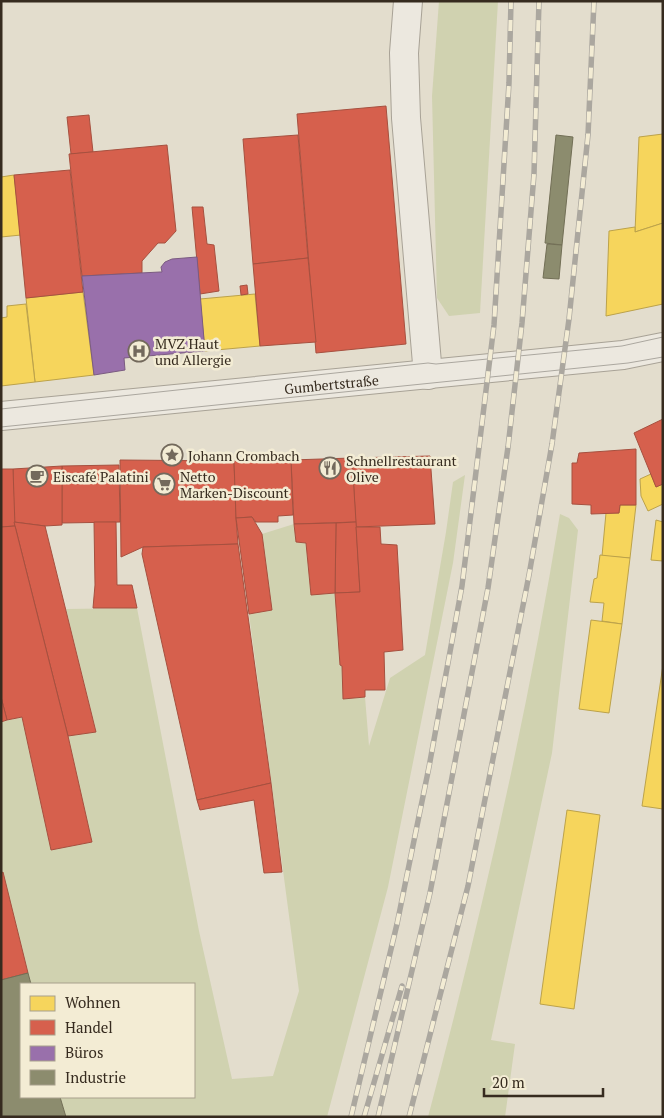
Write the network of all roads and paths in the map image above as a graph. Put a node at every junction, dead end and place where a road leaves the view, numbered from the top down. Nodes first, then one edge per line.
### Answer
1 (408, 1) edge
2 (663, 347) edge
3 (428, 375) junction
4 (1, 416) edge

1 - 3 street
2 - 3 street, Gumbertstraße
3 - 4 street, Gumbertstraße

